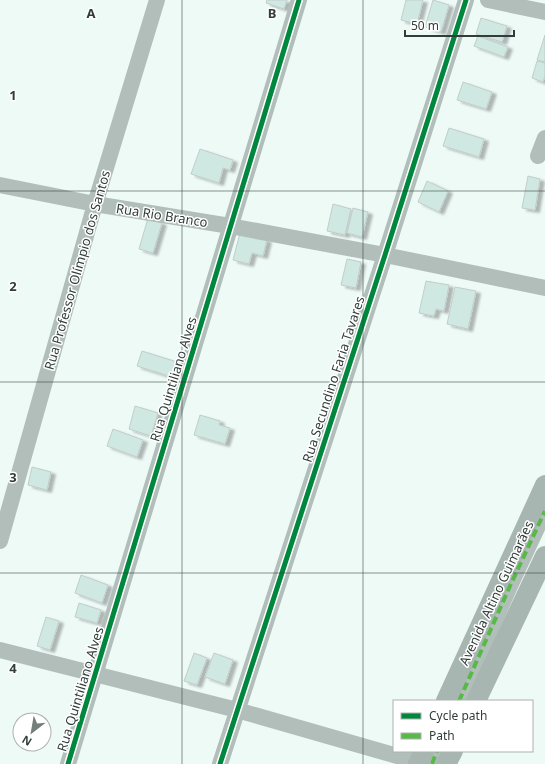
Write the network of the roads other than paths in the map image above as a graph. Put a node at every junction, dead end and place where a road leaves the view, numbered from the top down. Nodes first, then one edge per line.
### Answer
1 (157, 0) edge
2 (299, 0) edge
3 (466, 0) edge
4 (488, 0) edge
5 (545, 12) edge
6 (545, 138) edge
7 (538, 156) dead end
8 (0, 185) edge
9 (95, 204) junction
10 (230, 226) junction
11 (385, 255) junction
12 (545, 288) edge
13 (545, 485) edge
14 (545, 511) edge
15 (0, 541) edge
16 (545, 556) edge
17 (0, 650) edge
18 (95, 675) junction
19 (446, 700) edge
20 (459, 700) edge
21 (476, 700) edge
22 (237, 710) junction
23 (436, 752) edge
24 (452, 752) edge
25 (423, 761) edge
26 (68, 764) edge
27 (220, 764) edge
28 (446, 764) edge

1 - 9 street, Rua Professor Olímpio dos Santos
2 - 10 street, Rua Quintiliano Alves
3 - 11 street, Rua Secundino Faria Tavares
4 - 5 street
6 - 7 street
8 - 9 street, Rua Rio Branco
9 - 10 street, Rua Rio Branco
9 - 15 street, Rua Professor Olímpio dos Santos
10 - 11 street, Rua Rio Branco
10 - 18 street, Rua Quintiliano Alves
11 - 12 street, Rua Rio Branco
11 - 22 street, Rua Secundino Faria Tavares
13 - 19 main road, Avenida Altino Guimarães
14 - 20 street
16 - 21 main road
17 - 18 street
18 - 22 street
18 - 26 street, Rua Quintiliano Alves
22 - 25 street
22 - 27 street, Rua Secundino Faria Tavares
23 - 25 street
24 - 28 main road

